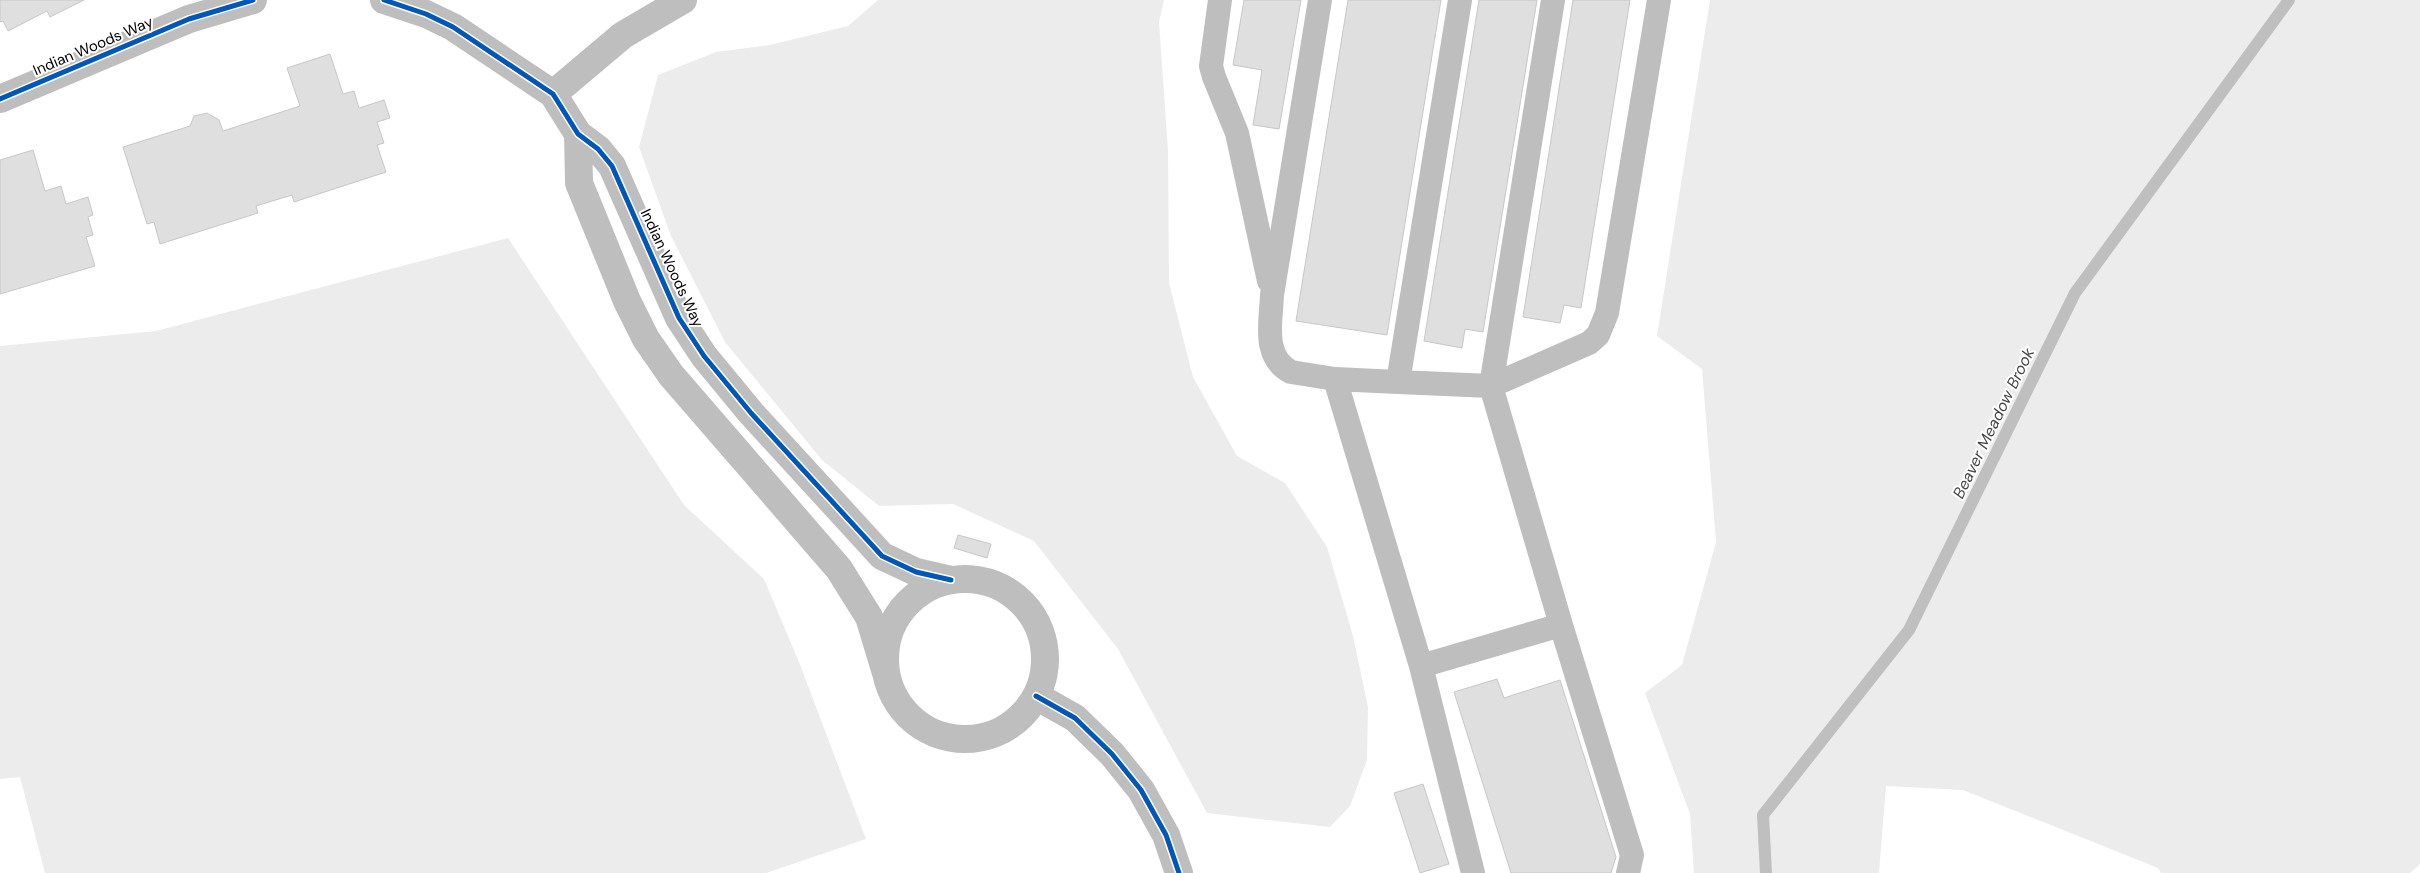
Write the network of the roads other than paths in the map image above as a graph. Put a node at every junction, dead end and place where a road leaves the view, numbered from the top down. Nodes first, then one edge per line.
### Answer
1 (253, 0) edge
2 (384, 0) edge
3 (683, 0) edge
4 (1220, 0) edge
5 (1320, 0) edge
6 (1460, 0) edge
7 (1553, 0) edge
8 (1659, 0) edge
9 (553, 94) junction
10 (0, 99) edge
11 (578, 134) junction
12 (1272, 295) junction
13 (1335, 379) junction
14 (1398, 382) junction
15 (1491, 386) junction
16 (951, 580) junction
17 (1561, 625) junction
18 (1421, 666) junction
19 (886, 673) junction
20 (1036, 696) junction
21 (1179, 873) edge
22 (1473, 873) edge
23 (1628, 873) edge

1 - 10 street, Indian Woods Way
2 - 9 street, Indian Woods Way
3 - 9 street
4 - 12 lane
5 - 12 lane
6 - 14 lane
7 - 15 lane
8 - 15 lane
9 - 11 street, Indian Woods Way
11 - 16 street, Indian Woods Way
11 - 19 street
12 - 13 lane
13 - 14 lane
13 - 18 lane
14 - 15 lane
15 - 17 lane
16 - 19 street
16 - 20 street
17 - 18 lane
17 - 23 lane
18 - 22 lane
19 - 20 street
20 - 21 street

